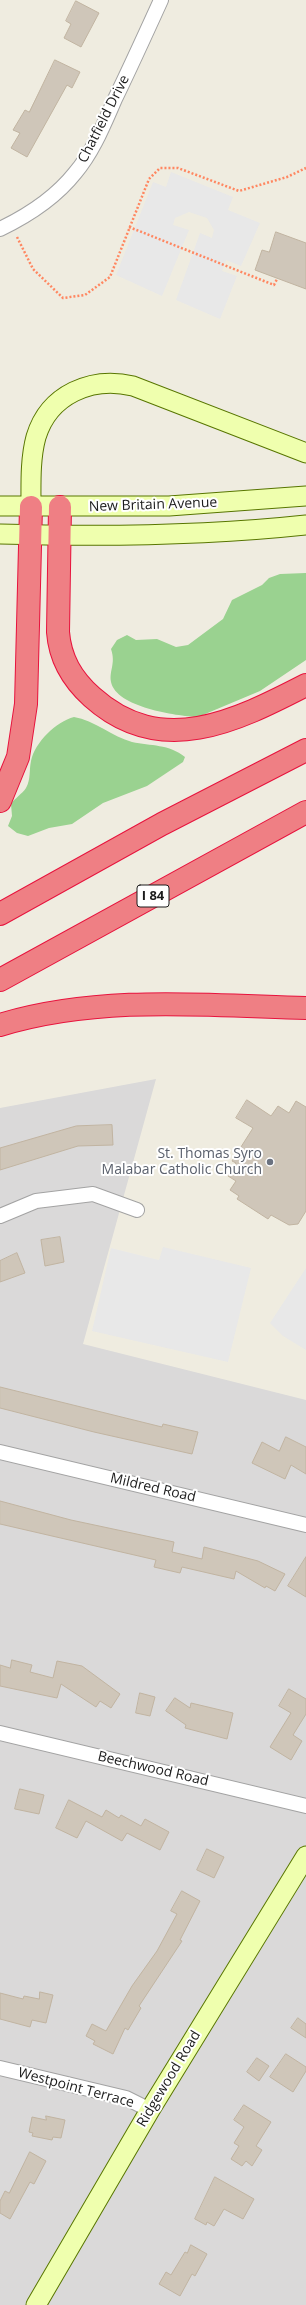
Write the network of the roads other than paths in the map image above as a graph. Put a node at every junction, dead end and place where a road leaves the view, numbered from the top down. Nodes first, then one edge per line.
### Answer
1 (162, 0) edge
2 (5, 226) edge
3 (306, 453) edge
4 (306, 496) edge
5 (0, 506) edge
6 (31, 507) junction
7 (60, 507) junction
8 (306, 525) edge
9 (0, 534) edge
10 (30, 535) junction
11 (59, 536) junction
12 (306, 685) edge
13 (306, 750) edge
14 (0, 802) edge
15 (306, 812) edge
16 (0, 914) edge
17 (0, 980) edge
18 (306, 1008) edge
19 (0, 1025) edge
20 (137, 1210) dead end
21 (0, 1216) edge
22 (0, 1452) edge
23 (306, 1525) edge
24 (0, 1733) edge
25 (306, 1806) edge
26 (306, 1856) edge
27 (0, 2068) edge
28 (150, 2110) junction
29 (36, 2305) edge

1 - 2 street, Chatfield Drive
3 - 6 main road
4 - 7 main road, New Britain Avenue
5 - 6 main road, New Britain Avenue
6 - 7 main road, New Britain Avenue
6 - 10 highway
7 - 11 highway
8 - 11 main road, New Britain Avenue
9 - 10 main road, New Britain Avenue
10 - 11 main road, New Britain Avenue
10 - 14 highway
11 - 12 highway
13 - 16 highway
15 - 17 highway, I 84
18 - 19 highway
20 - 21 street
22 - 23 street, Mildred Road
24 - 25 street, Beechwood Road
26 - 28 main road, Ridgewood Road
27 - 28 street, Westpoint Terrace
28 - 29 main road, Ridgewood Road

